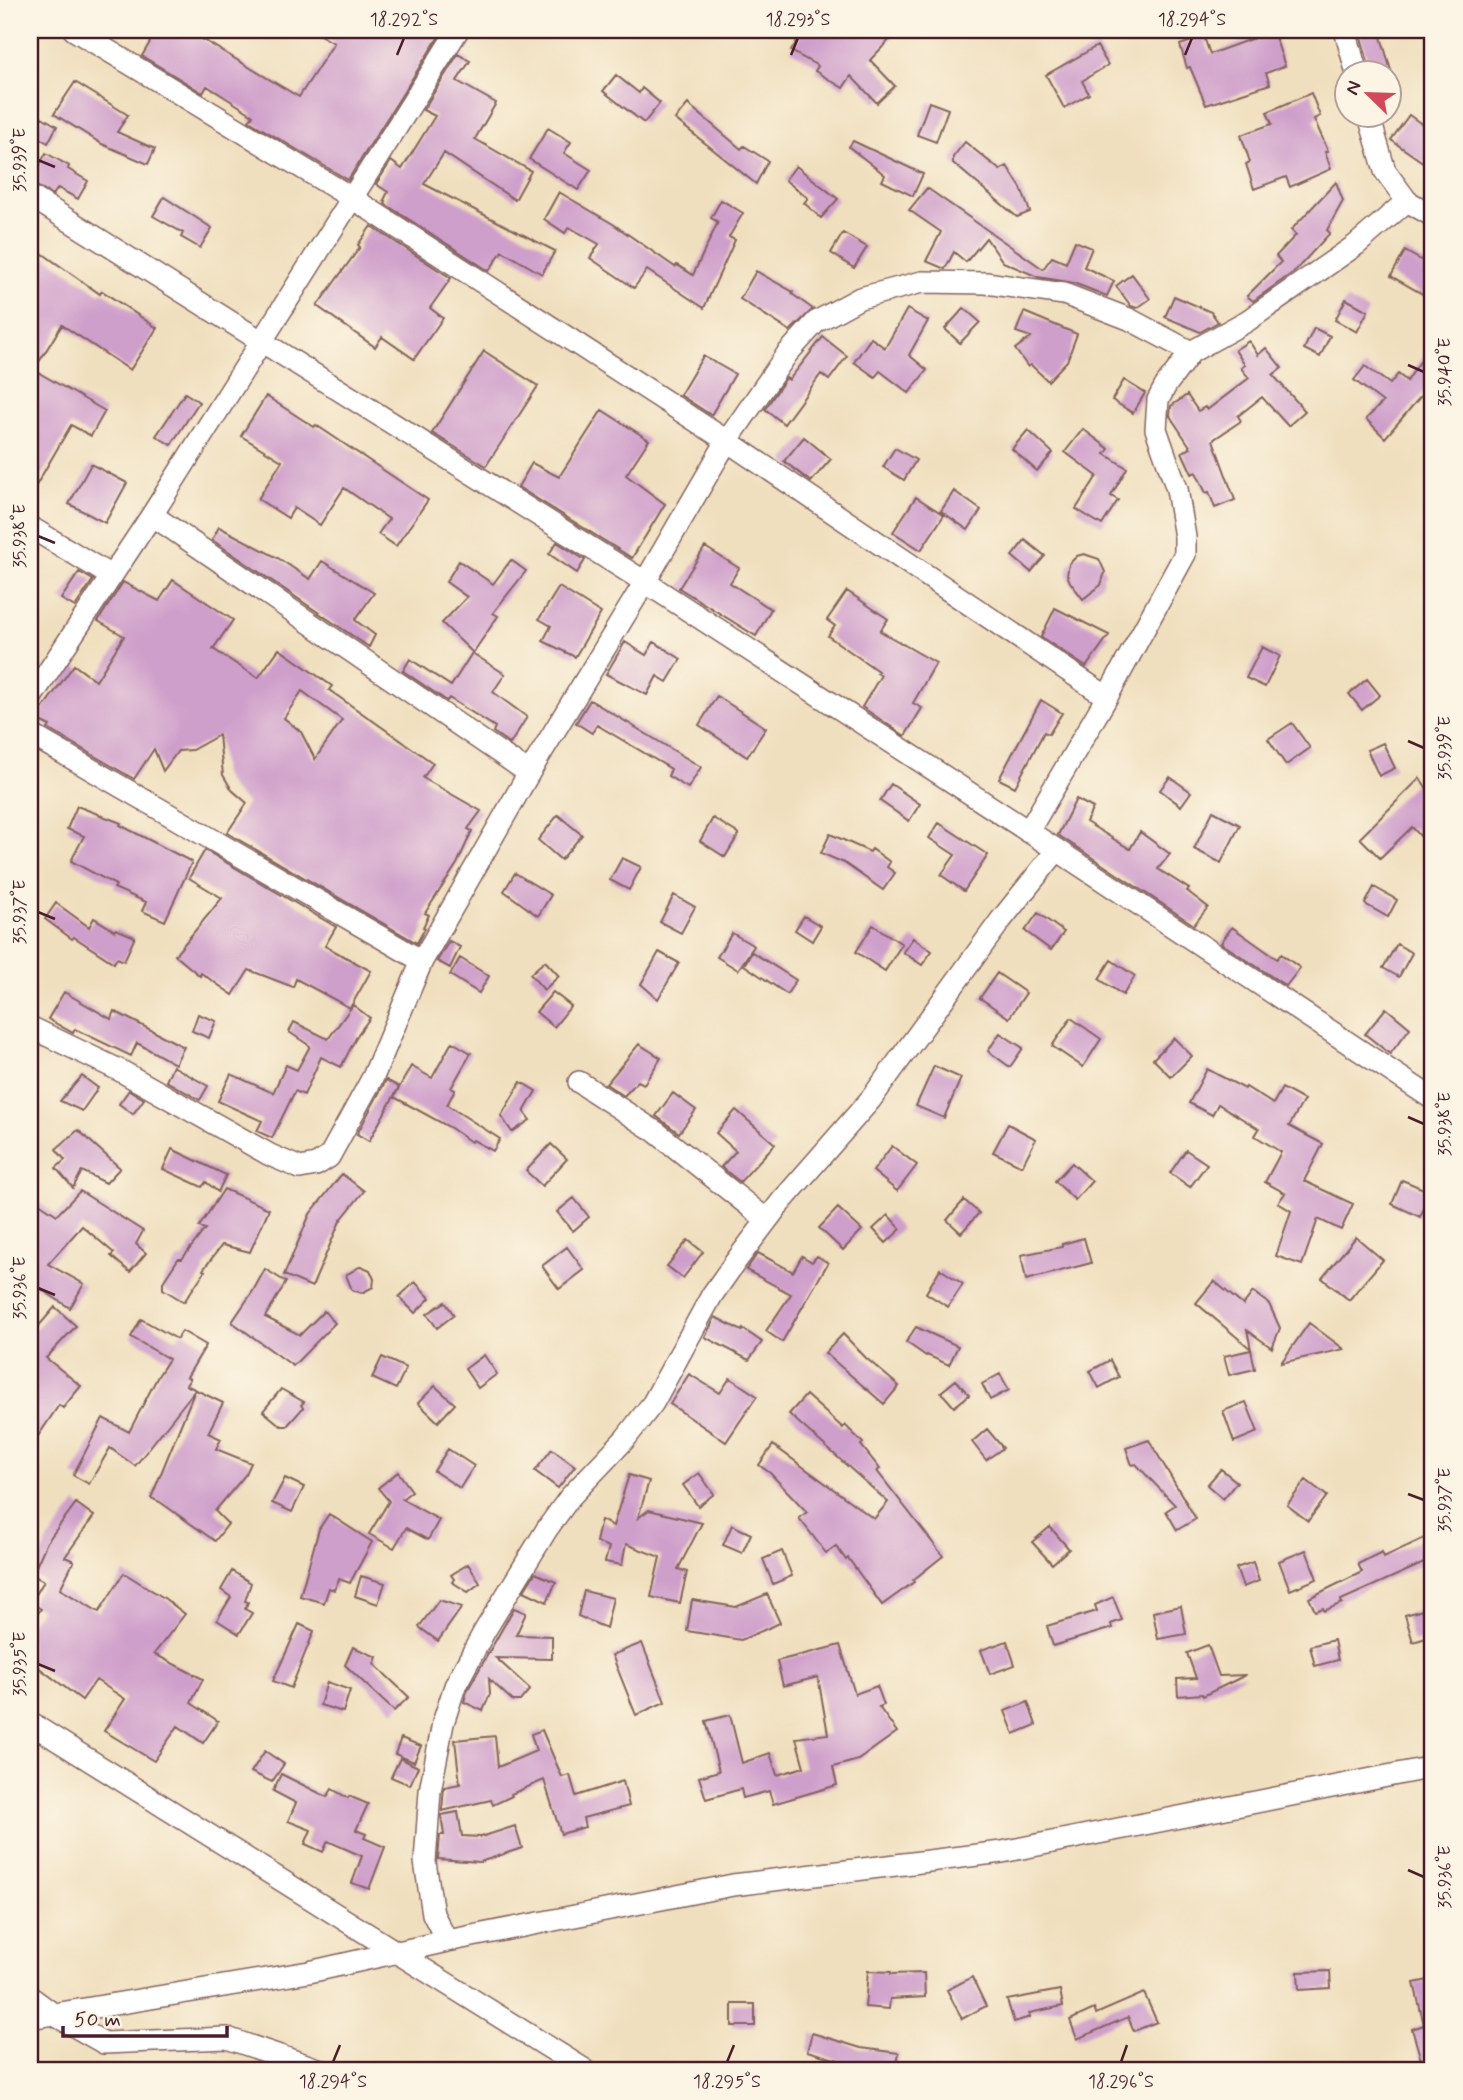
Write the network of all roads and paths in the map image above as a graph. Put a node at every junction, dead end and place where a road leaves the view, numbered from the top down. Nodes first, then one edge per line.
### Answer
1 (74, 30) edge
2 (458, 30) edge
3 (1345, 30) edge
4 (1353, 60) edge
5 (1373, 130) edge
6 (30, 196) edge
7 (352, 198) junction
8 (1407, 201) junction
9 (1433, 216) edge
10 (259, 342) junction
11 (1191, 352) junction
12 (727, 441) junction
13 (152, 515) junction
14 (30, 527) edge
15 (111, 576) junction
16 (645, 582) junction
17 (1107, 697) junction
18 (30, 699) edge
19 (30, 734) edge
20 (529, 773) junction
21 (1028, 832) junction
22 (1057, 850) junction
23 (422, 961) junction
24 (30, 1027) edge
25 (579, 1082) dead end
26 (1433, 1099) edge
27 (767, 1220) junction
28 (30, 1723) edge
29 (1433, 1767) edge
30 (447, 1941) junction
31 (398, 1952) junction
32 (30, 1997) edge
33 (53, 2014) junction
34 (30, 2018) edge
35 (321, 2070) edge
36 (585, 2070) edge

1 - 7 street
2 - 7 street
3 - 4 street
5 - 8 street
6 - 10 street
7 - 10 street
7 - 12 street
8 - 9 street
8 - 11 street
10 - 13 street
10 - 16 street
11 - 12 street
11 - 17 street
12 - 16 street
12 - 17 street
13 - 15 street
13 - 20 street
14 - 15 street
15 - 18 street
16 - 20 street
16 - 21 street
17 - 21 street
19 - 23 street
20 - 23 street
21 - 22 street
22 - 26 street
22 - 27 street
23 - 24 street
25 - 27 street
27 - 30 street
28 - 31 street
29 - 30 street
30 - 31 street
31 - 33 street
31 - 36 street
32 - 33 street
33 - 34 street
33 - 35 street

